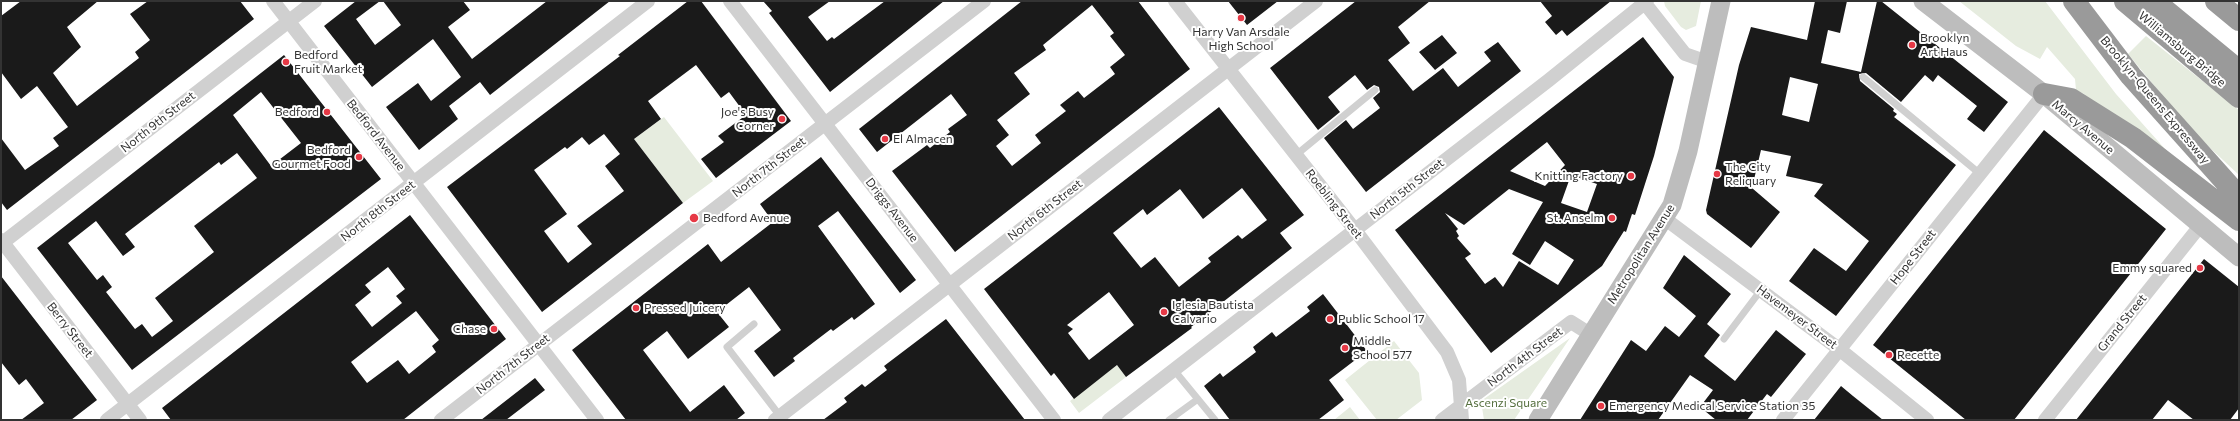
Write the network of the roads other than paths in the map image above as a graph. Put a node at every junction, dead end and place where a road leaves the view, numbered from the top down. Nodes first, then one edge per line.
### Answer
1 (273, 1) edge
2 (315, 1) edge
3 (648, 1) edge
4 (730, 1) edge
5 (984, 1) edge
6 (1175, 1) edge
7 (1316, 1) edge
8 (1721, 1) edge
9 (1923, 1) edge
10 (2074, 1) edge
11 (2125, 1) edge
12 (2154, 1) edge
13 (2216, 1) edge
14 (1645, 2) edge
15 (2239, 20) edge
16 (288, 21) junction
17 (1708, 62) junction
18 (1228, 69) junction
19 (2239, 71) edge
20 (1863, 77) dead end
21 (1375, 90) dead end
22 (2044, 94) junction
23 (2239, 97) edge
24 (825, 124) junction
25 (1296, 155) junction
26 (1979, 173) junction
27 (413, 183) junction
28 (2239, 197) edge
29 (1664, 218) junction
30 (2239, 220) edge
31 (2200, 226) junction
32 (1355, 230) junction
33 (2, 242) edge
34 (2239, 257) edge
35 (949, 284) junction
36 (1761, 290) junction
37 (754, 324) dead end
38 (1590, 334) junction
39 (1724, 339) dead end
40 (538, 344) junction
41 (1839, 349) junction
42 (1174, 370) junction
43 (1198, 399) junction
44 (127, 404) junction
45 (1461, 413) edge
46 (777, 418) edge
47 (107, 420) edge
48 (140, 420) edge
49 (441, 420) edge
50 (597, 420) edge
51 (1054, 420) edge
52 (1109, 420) edge
53 (1169, 420) edge
54 (1215, 420) edge
55 (1442, 420) edge
56 (1538, 420) edge
57 (1783, 420) edge
58 (1927, 420) edge
59 (2045, 420) edge

1 - 16 street, Bedford Avenue
2 - 16 street, North 9th Street
3 - 27 street, North 8th Street
4 - 24 street, Driggs Avenue
5 - 24 street, North 7th Street
6 - 18 street, Roebling Street
7 - 18 street, North 6th Street
8 - 17 main road, Metropolitan Avenue
9 - 22 main road, Marcy Avenue
10 - 28 highway, Brooklyn-Queens Expressway
11 - 23 highway, Williamsburg Bridge
12 - 19 highway, Williamsburg Bridge
13 - 15 highway
14 - 17 street
14 - 32 street, North 5th Street
16 - 27 street, Bedford Avenue
16 - 33 street, North 9th Street
17 - 29 main road, Metropolitan Avenue
18 - 25 street, Roebling Street
18 - 35 street, North 6th Street
20 - 26 lane
21 - 25 lane
22 - 26 street, Hope Street
22 - 30 highway
22 - 31 main road, Marcy Avenue
24 - 35 street, Driggs Avenue
24 - 40 street, North 7th Street
25 - 32 street, Roebling Street
26 - 41 street, Hope Street
27 - 40 street, Bedford Avenue
27 - 44 street, North 8th Street
29 - 36 street, Havemeyer Street
29 - 38 main road, Metropolitan Avenue
31 - 34 main road, Marcy Avenue
31 - 59 street, Grand Street
32 - 42 street, North 5th Street
32 - 45 street, Roebling Street
33 - 44 street, Berry Street
35 - 46 street, North 6th Street
35 - 51 street, Driggs Avenue
36 - 39 lane
36 - 41 street, Havemeyer Street
37 - 46 lane
38 - 45 street, North 4th Street
38 - 56 main road, Metropolitan Avenue
40 - 49 street, North 7th Street
40 - 50 street, Bedford Avenue
41 - 57 street, Hope Street
41 - 58 street, Havemeyer Street
42 - 43 lane
42 - 52 street, North 5th Street
43 - 53 lane
43 - 54 lane
44 - 47 street, North 8th Street
44 - 48 street, Berry Street
45 - 55 street, North 4th Street

